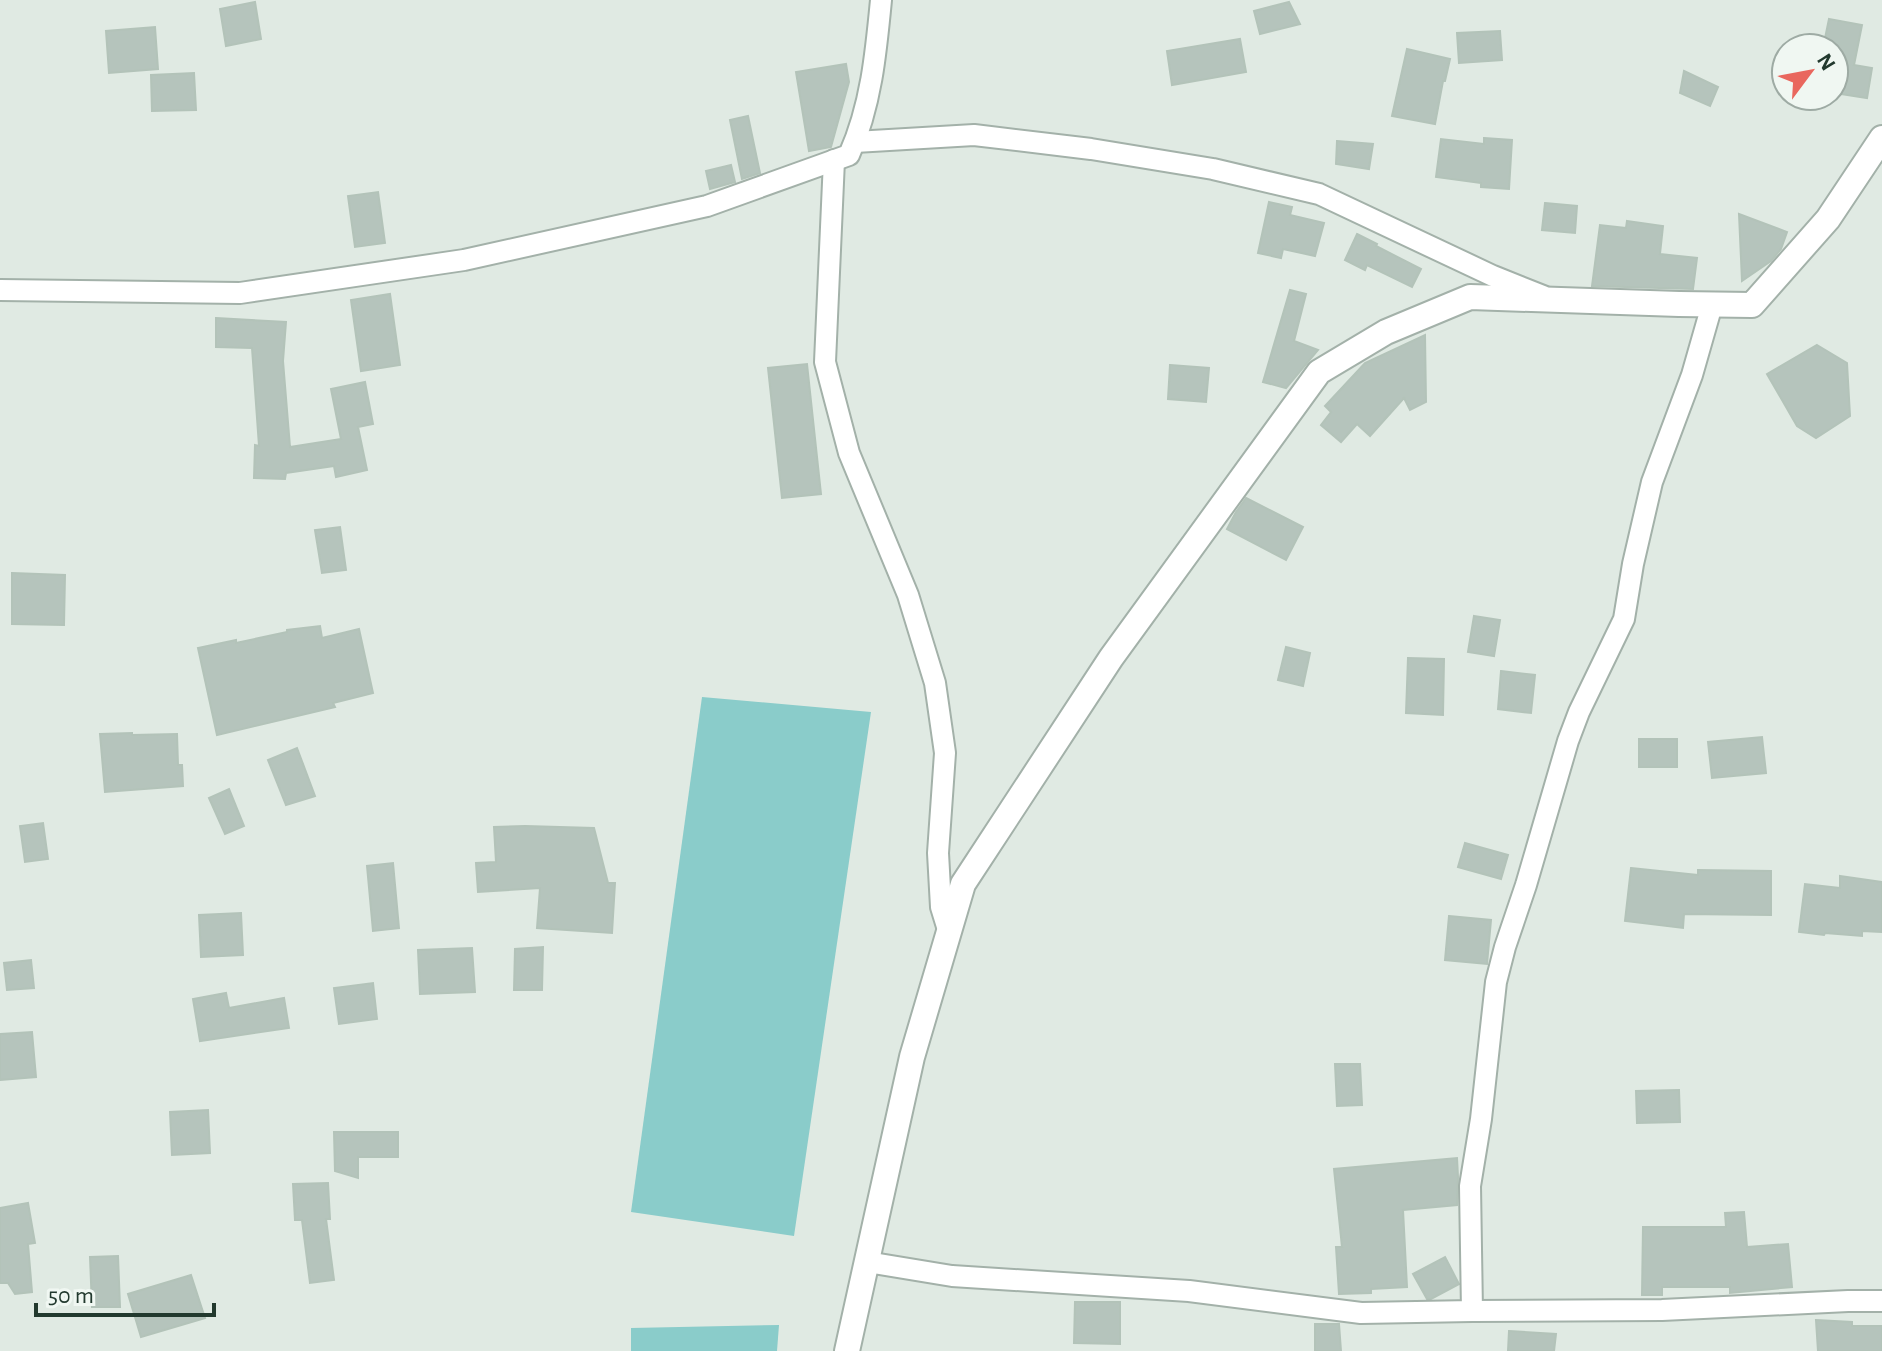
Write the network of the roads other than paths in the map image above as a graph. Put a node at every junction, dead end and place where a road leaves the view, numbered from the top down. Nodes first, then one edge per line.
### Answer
1 (881, 0) edge
2 (1882, 138) edge
3 (855, 142) junction
4 (834, 160) junction
5 (0, 290) edge
6 (1553, 300) junction
7 (1712, 305) junction
8 (949, 933) junction
9 (867, 1262) junction
10 (1882, 1301) edge
11 (1472, 1311) junction
12 (847, 1351) edge

1 - 3 street
2 - 7 street
3 - 4 street
3 - 6 street
4 - 5 street
4 - 8 street
6 - 7 street
6 - 8 street
7 - 11 street
8 - 9 street
9 - 11 street
9 - 12 street
10 - 11 street

